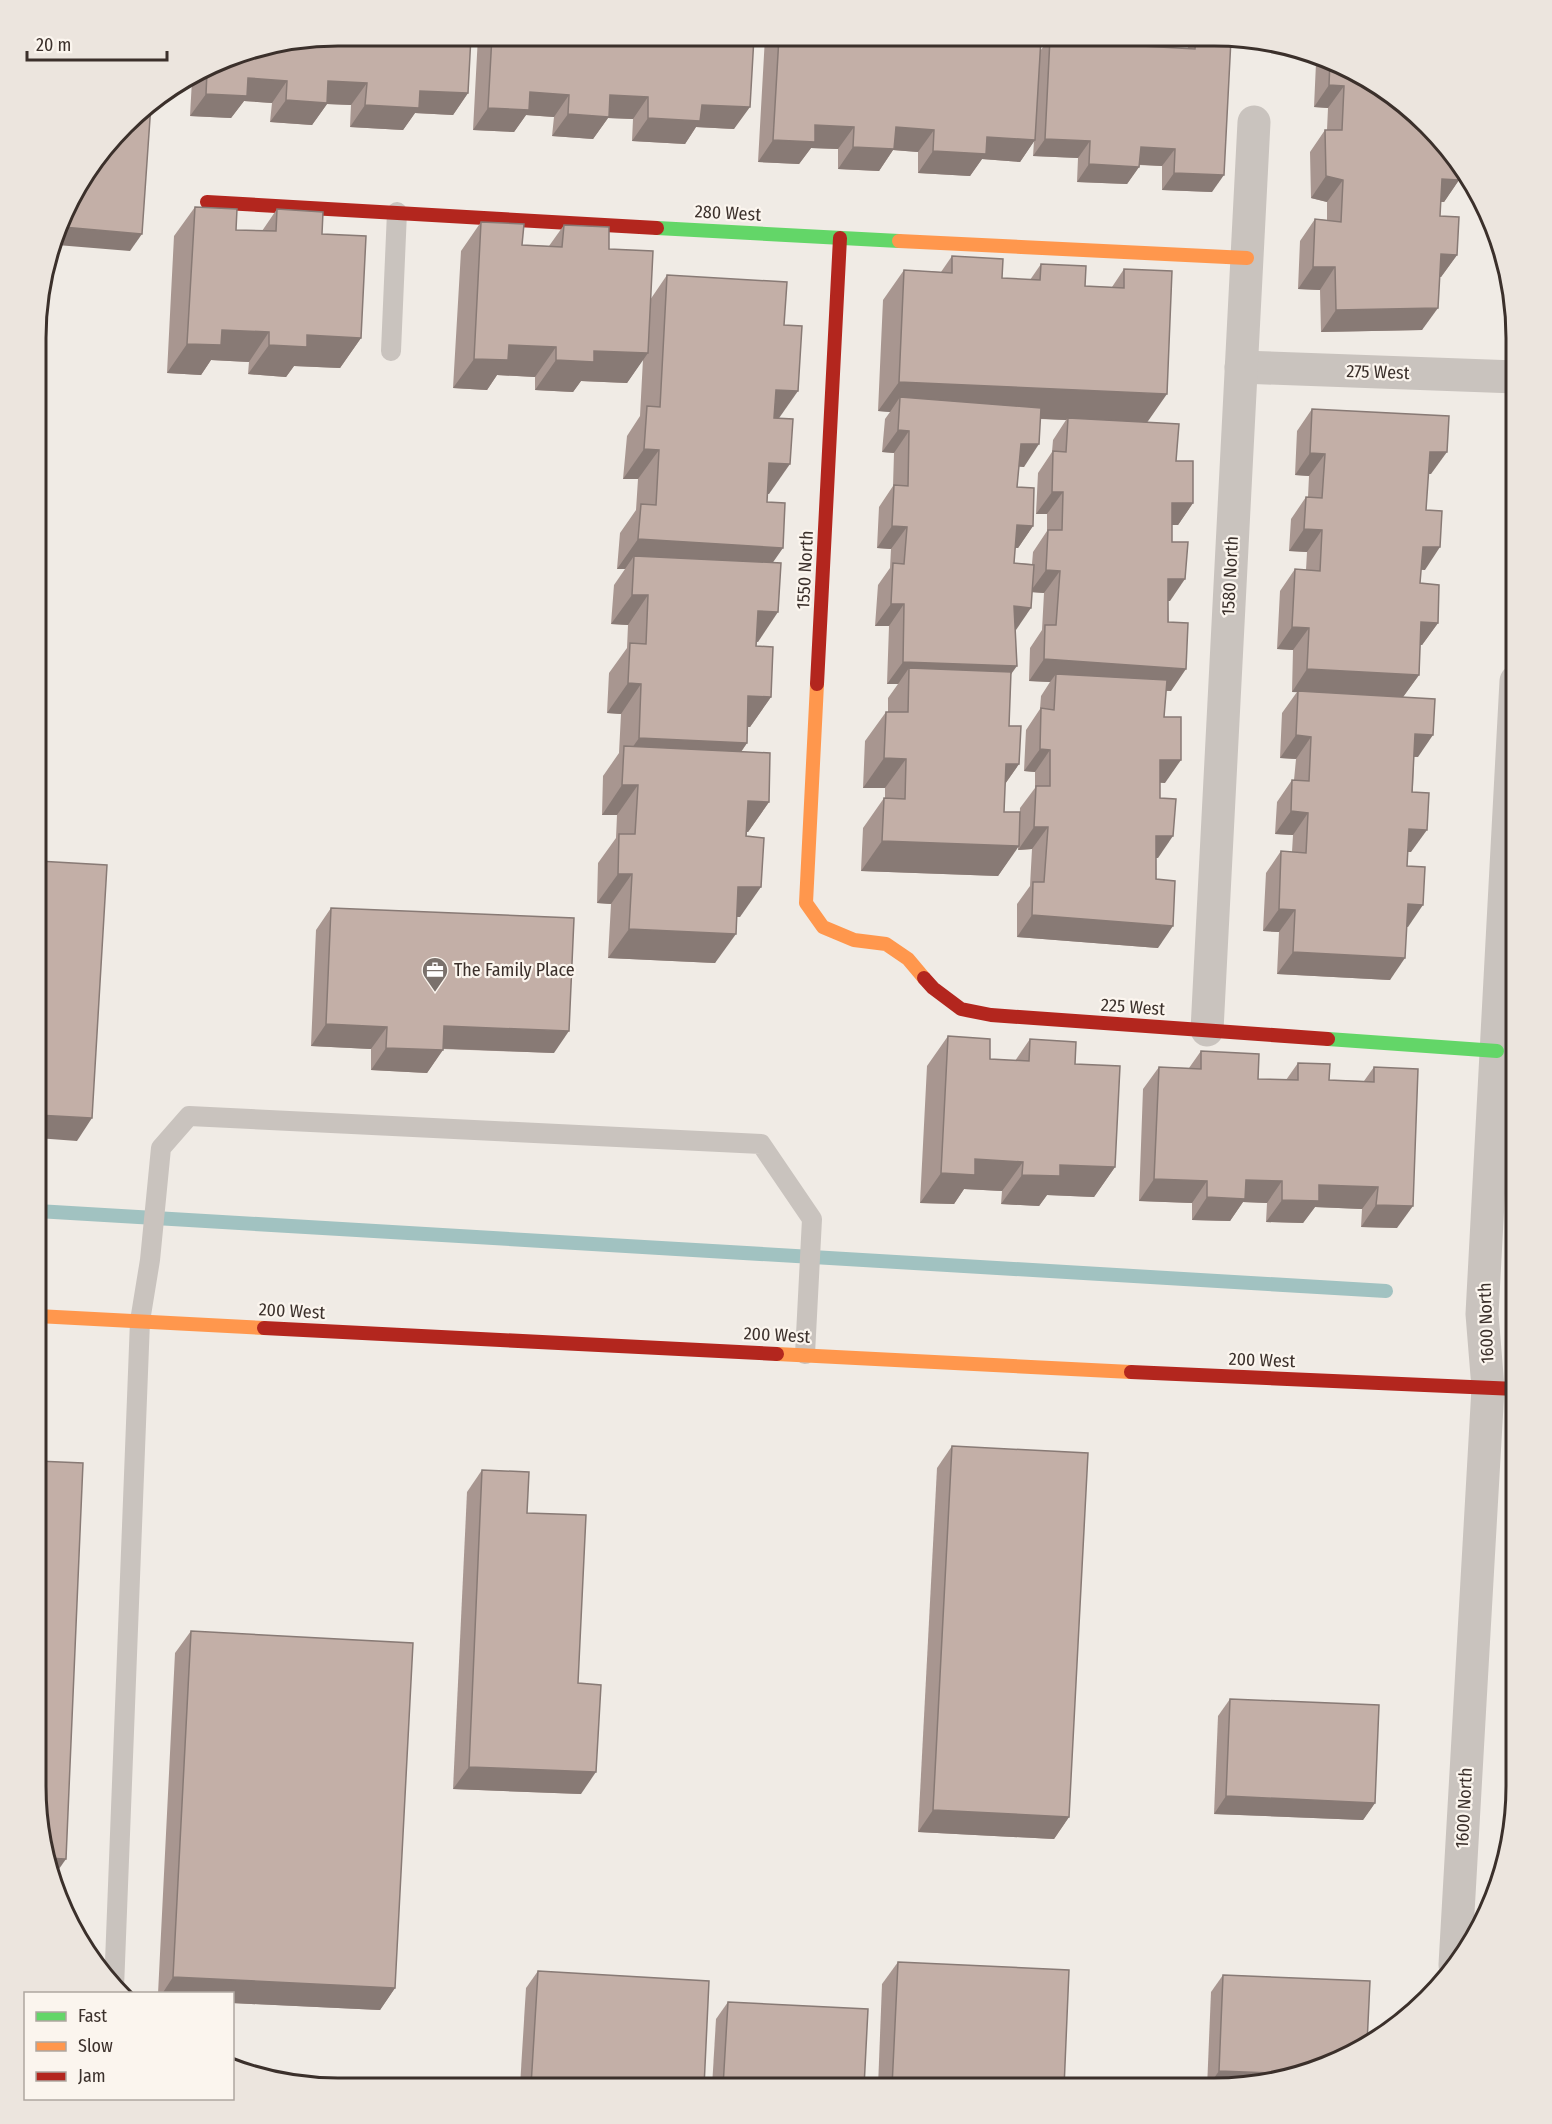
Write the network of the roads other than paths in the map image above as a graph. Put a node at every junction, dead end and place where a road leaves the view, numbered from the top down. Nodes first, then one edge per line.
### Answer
1 (1254, 122) dead end
2 (207, 202) dead end
3 (398, 212) junction
4 (840, 238) junction
5 (1247, 258) junction
6 (391, 351) dead end
7 (1241, 366) junction
8 (1506, 377) edge
9 (1506, 876) edge
10 (806, 903) joint
11 (1207, 1030) junction
12 (1497, 1051) junction
13 (46, 1316) edge
14 (140, 1321) junction
15 (805, 1354) junction
16 (1502, 1388) edge
17 (1456, 1947) edge
18 (115, 1973) edge

1 - 5 street, 1580 North
2 - 3 street, 280 West
3 - 4 street, 280 West
3 - 6 lane
4 - 5 street, 280 West
4 - 10 street, 1550 North
5 - 7 street, 1580 North
7 - 8 street, 275 West
7 - 11 street, 1580 North
9 - 12 street, 1600 North
10 - 11 street, 225 West
11 - 12 street, 225 West
12 - 16 street, 1600 North
13 - 14 street, 200 West
14 - 15 street, 200 West
14 - 15 lane
14 - 18 lane
15 - 16 street, 200 West
16 - 17 street, 1600 North

